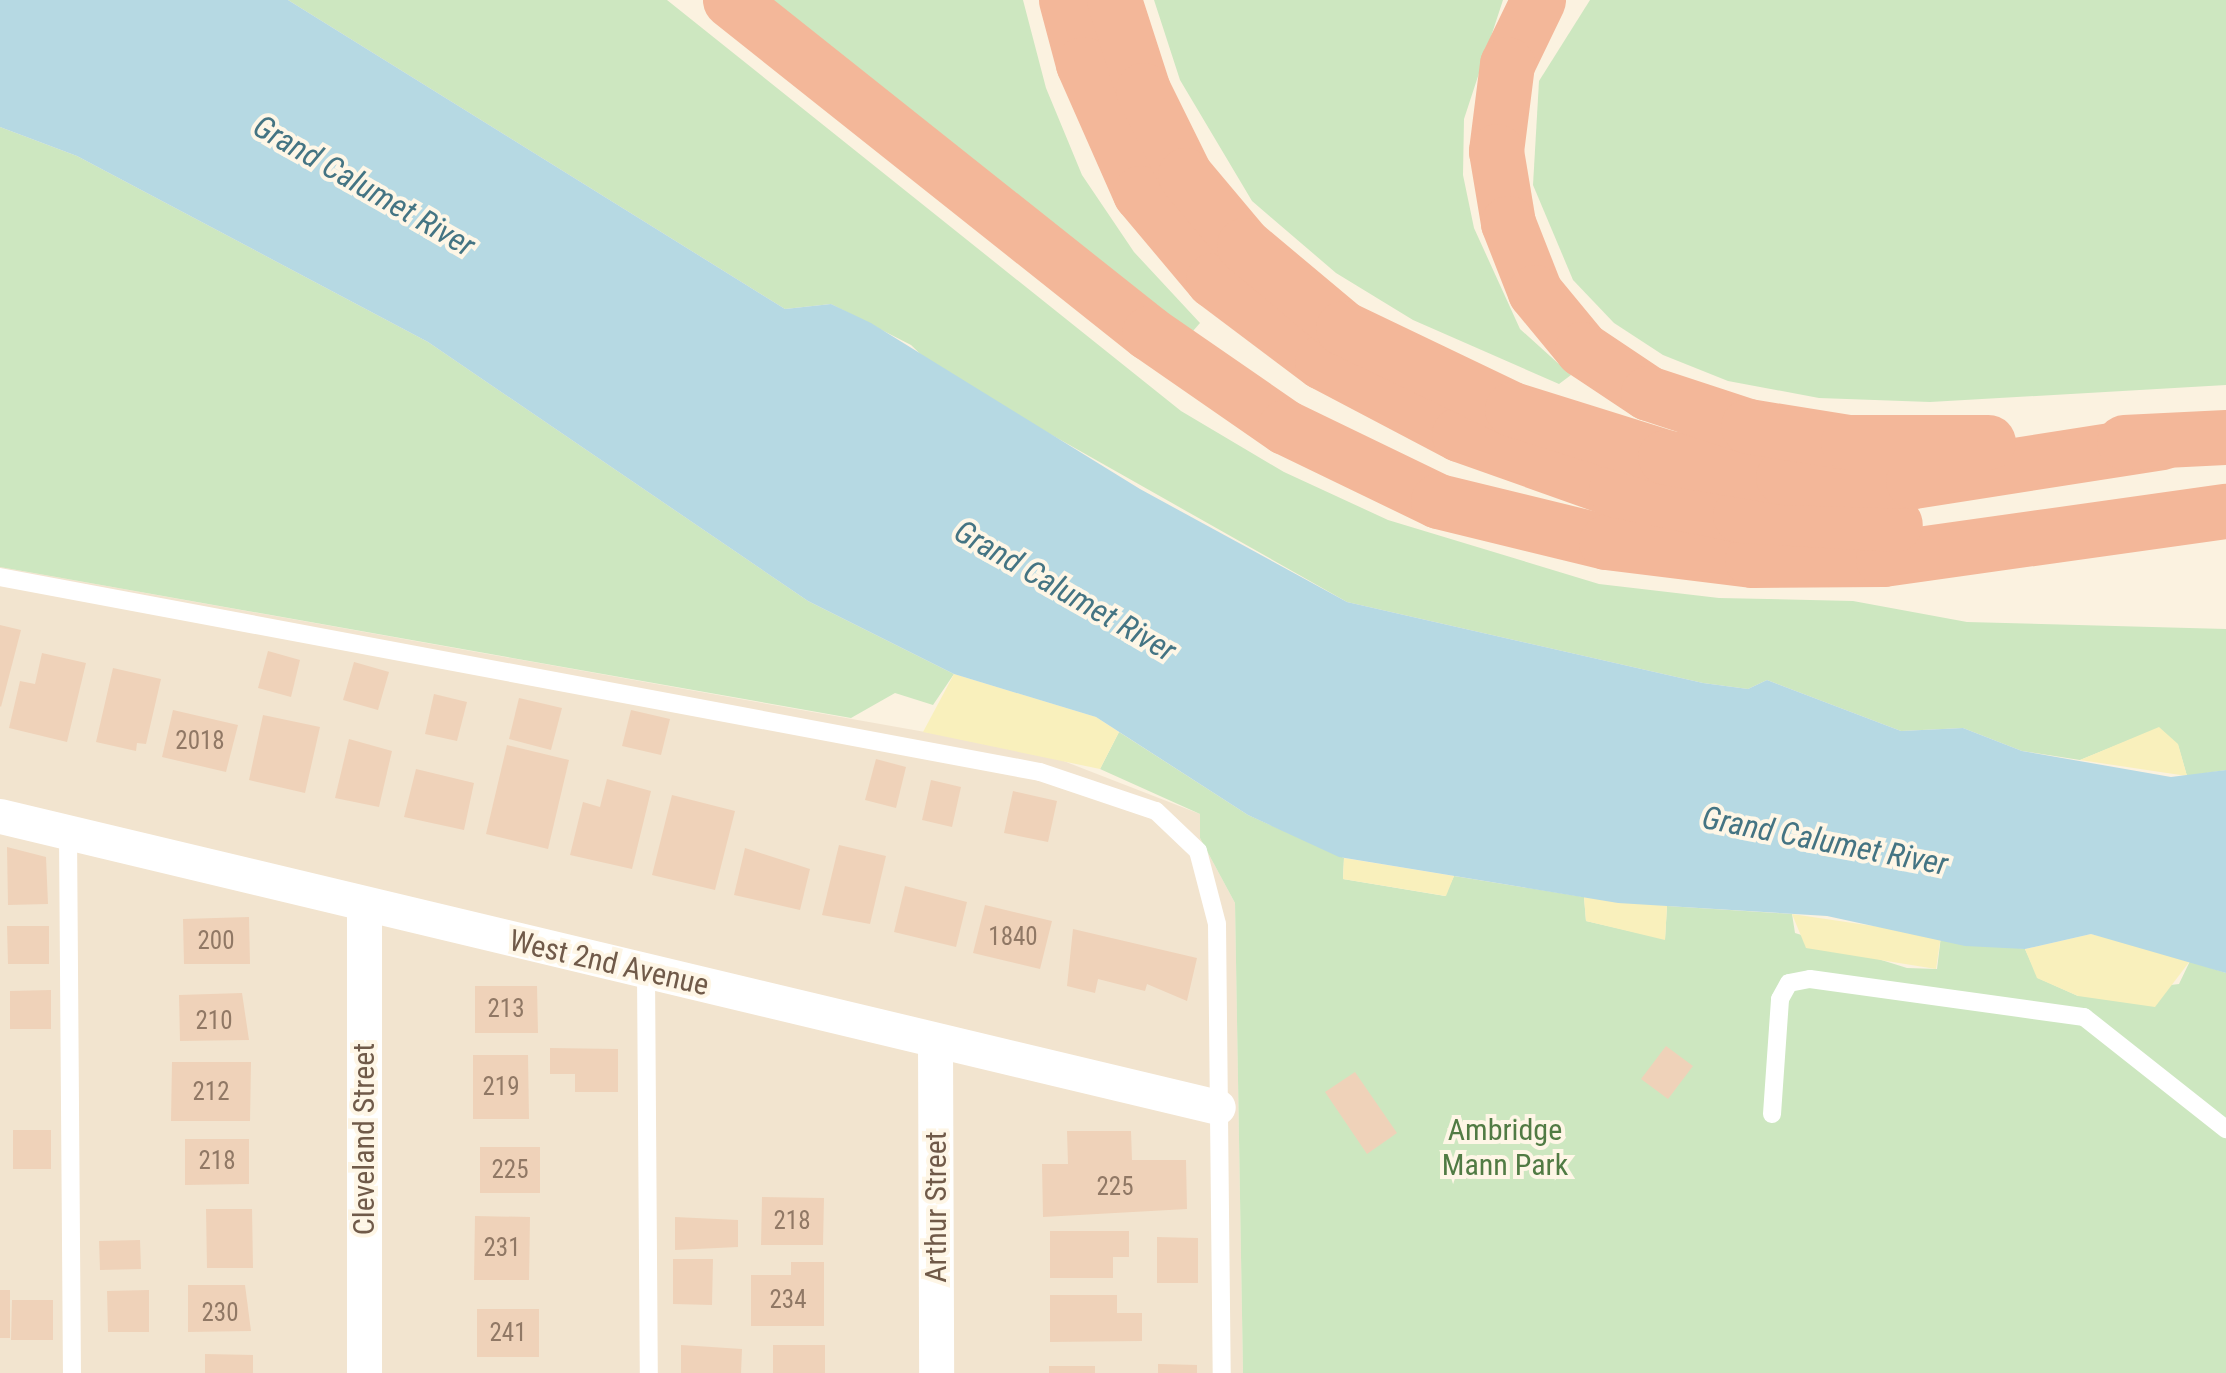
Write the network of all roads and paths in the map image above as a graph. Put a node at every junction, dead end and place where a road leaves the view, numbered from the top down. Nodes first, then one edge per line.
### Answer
1 (730, 0) edge
2 (1066, 0) edge
3 (1114, 0) edge
4 (1538, 0) edge
5 (2226, 437) edge
6 (2162, 442) junction
7 (2226, 511) edge
8 (2168, 518) junction
9 (0, 577) edge
10 (0, 816) edge
11 (68, 832) junction
12 (364, 905) junction
13 (646, 972) junction
14 (936, 1042) junction
15 (1218, 1107) junction
16 (1772, 1114) dead end
17 (2226, 1129) edge
18 (72, 1373) edge
19 (364, 1373) edge
20 (649, 1373) edge
21 (936, 1373) edge
22 (1222, 1373) edge

1 - 8 highway
2 - 8 highway
3 - 6 highway
4 - 6 highway
5 - 6 highway
7 - 8 highway
9 - 15 lane
10 - 11 street, West 2nd Avenue
11 - 12 street, West 2nd Avenue
11 - 18 lane
12 - 13 street, West 2nd Avenue
12 - 19 street, Cleveland Street
13 - 14 street, West 2nd Avenue
13 - 20 lane
14 - 15 street, West 2nd Avenue
14 - 21 street, Arthur Street
15 - 22 lane
16 - 17 lane

